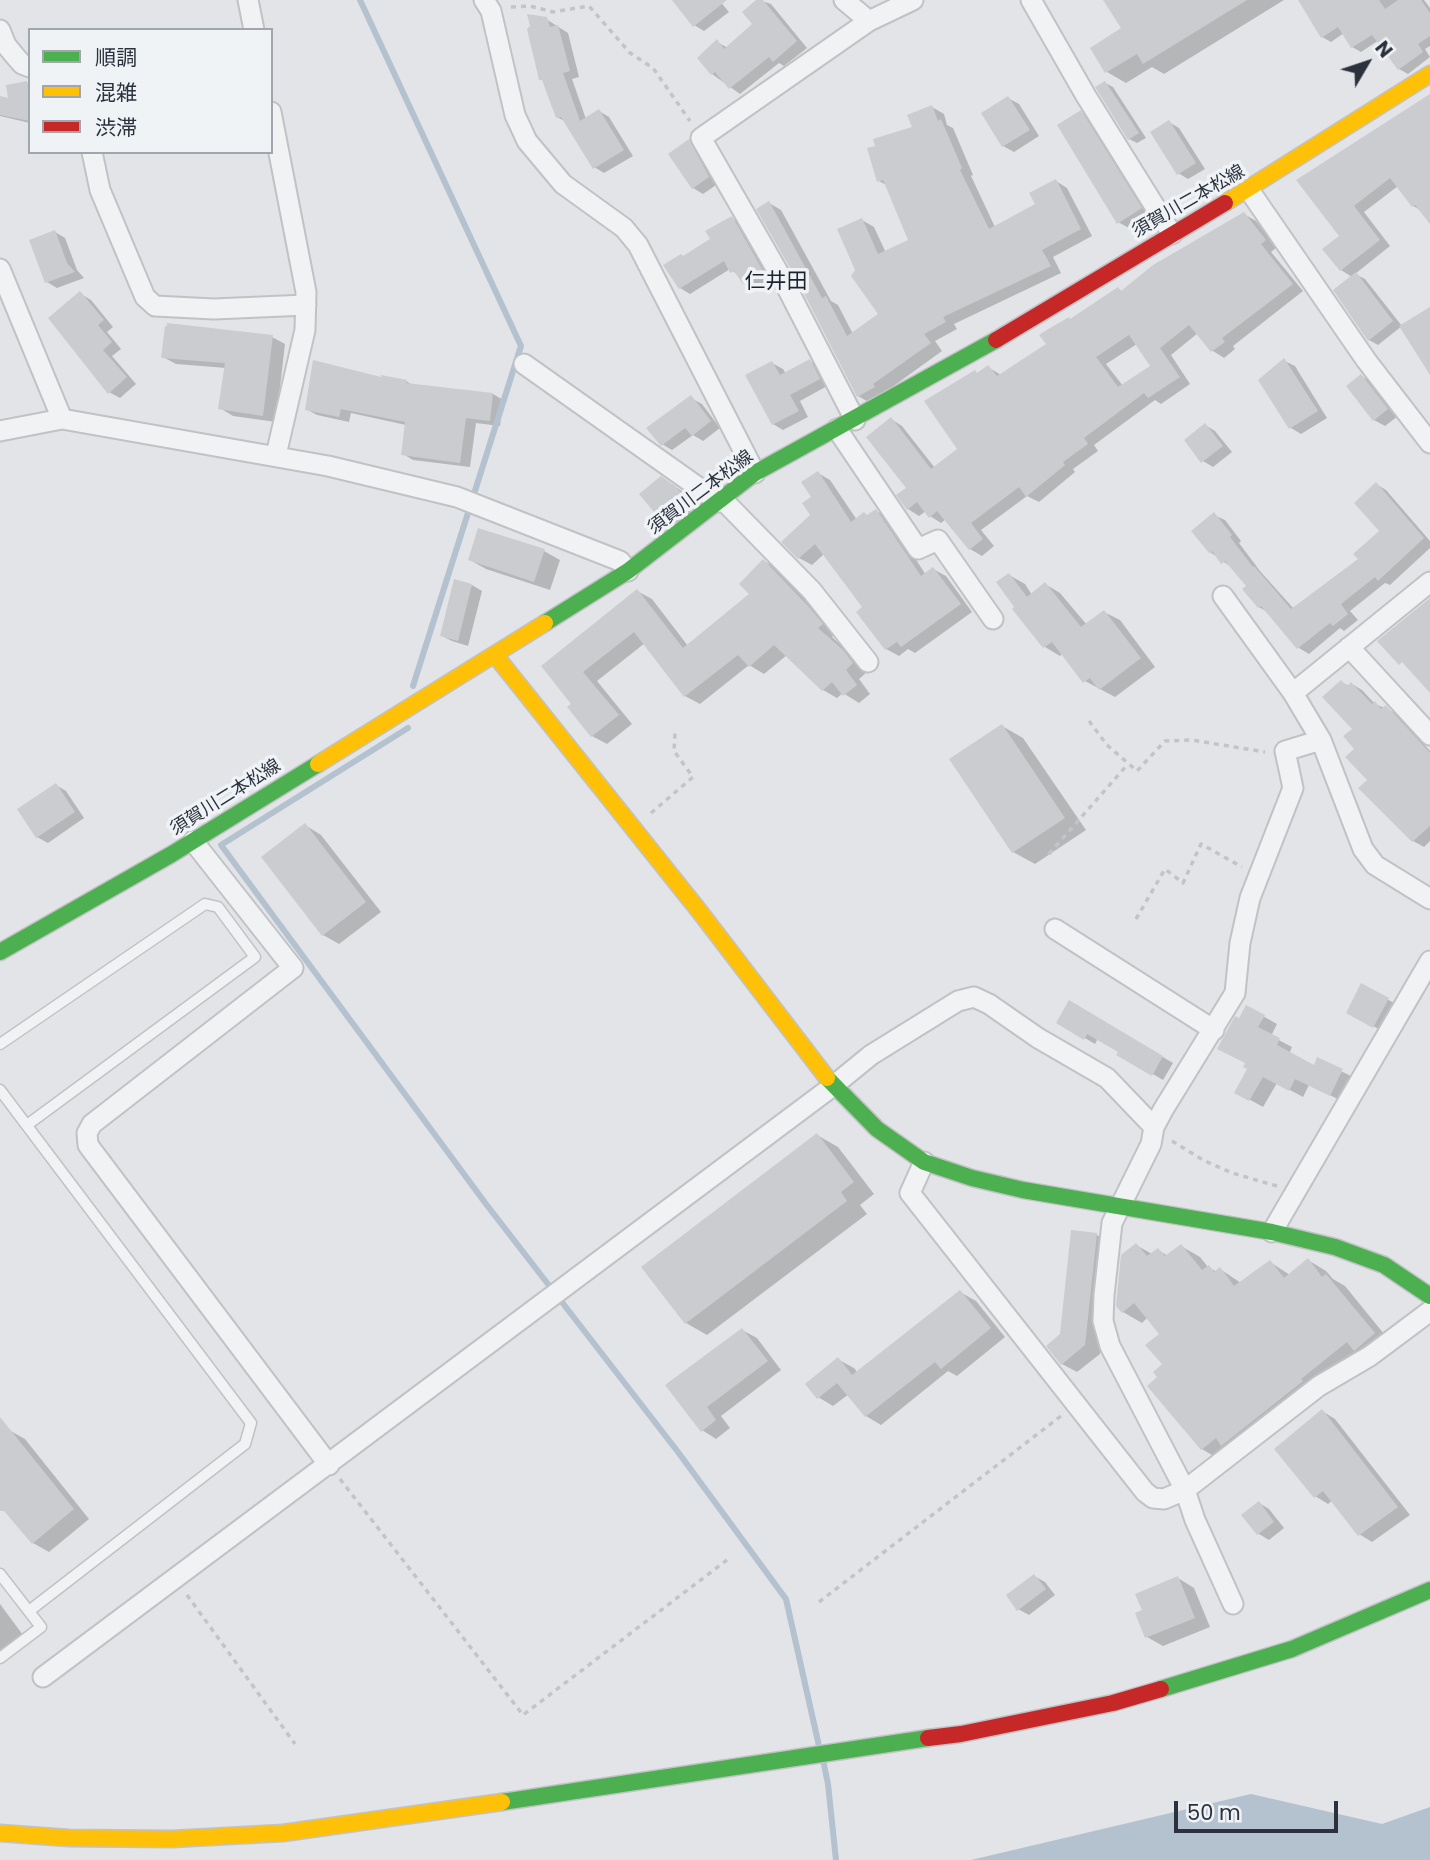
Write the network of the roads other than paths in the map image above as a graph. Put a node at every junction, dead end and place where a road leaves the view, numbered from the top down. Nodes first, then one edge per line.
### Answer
1 (248, 0) edge
2 (844, 0) edge
3 (913, 0) edge
4 (1031, 0) edge
5 (487, 6) edge
6 (869, 21) junction
7 (254, 28) edge
8 (0, 30) edge
9 (28, 66) edge
10 (1430, 74) edge
11 (273, 122) edge
12 (92, 154) edge
13 (1249, 190) junction
14 (1172, 234) junction
15 (0, 269) edge
16 (306, 305) junction
17 (524, 364) dead end
18 (62, 419) junction
19 (855, 420) junction
20 (837, 429) junction
21 (0, 431) edge
22 (1430, 443) edge
23 (276, 455) junction
24 (755, 473) junction
25 (721, 501) junction
26 (628, 571) junction
27 (1430, 582) edge
28 (1223, 596) dead end
29 (993, 619) dead end
30 (1349, 647) junction
31 (495, 655) junction
32 (868, 663) dead end
33 (1293, 693) junction
34 (1428, 729) edge
35 (1321, 740) junction
36 (193, 841) junction
37 (1430, 899) edge
38 (1055, 929) dead end
39 (0, 952) edge
40 (1430, 961) edge
41 (1214, 1030) junction
42 (0, 1044) edge
43 (833, 1086) junction
44 (0, 1090) edge
45 (27, 1125) junction
46 (1154, 1127) junction
47 (923, 1162) junction
48 (1120, 1205) junction
49 (1272, 1232) junction
50 (1430, 1296) edge
51 (1430, 1311) edge
52 (329, 1465) junction
53 (1185, 1490) junction
54 (0, 1574) edge
55 (1430, 1590) edge
56 (1233, 1604) dead end
57 (29, 1611) junction
58 (0, 1658) edge
59 (43, 1677) dead end
60 (0, 1833) edge

1 - 7 street
2 - 6 street
3 - 6 street
4 - 14 street
5 - 24 street
6 - 19 street
8 - 9 street
10 - 13 street, 須賀川二本松線
11 - 16 street
12 - 16 street
13 - 14 street, 須賀川二本松線
13 - 22 street
14 - 19 street, 須賀川二本松線
15 - 18 street
16 - 23 street
17 - 25 street
18 - 21 street
18 - 23 street
19 - 20 street, 須賀川二本松線
20 - 24 street, 須賀川二本松線
20 - 29 street
23 - 26 street
24 - 25 street, 須賀川二本松線
25 - 26 street, 須賀川二本松線
25 - 32 street
26 - 31 street, 須賀川二本松線
27 - 30 street
28 - 33 street
30 - 33 street
30 - 34 street
31 - 36 street, 須賀川二本松線
31 - 43 street
33 - 35 street
35 - 37 street
35 - 41 street
36 - 39 street, 須賀川二本松線
36 - 52 street
38 - 41 street
40 - 49 street
41 - 46 street
42 - 45 lane
43 - 46 street
43 - 47 street
43 - 52 street
44 - 45 lane
45 - 57 lane
46 - 48 street
47 - 48 street
47 - 53 street
48 - 49 street
48 - 53 street
49 - 50 street
51 - 53 street
52 - 59 street
53 - 56 street
54 - 57 lane
55 - 60 street
57 - 58 lane

